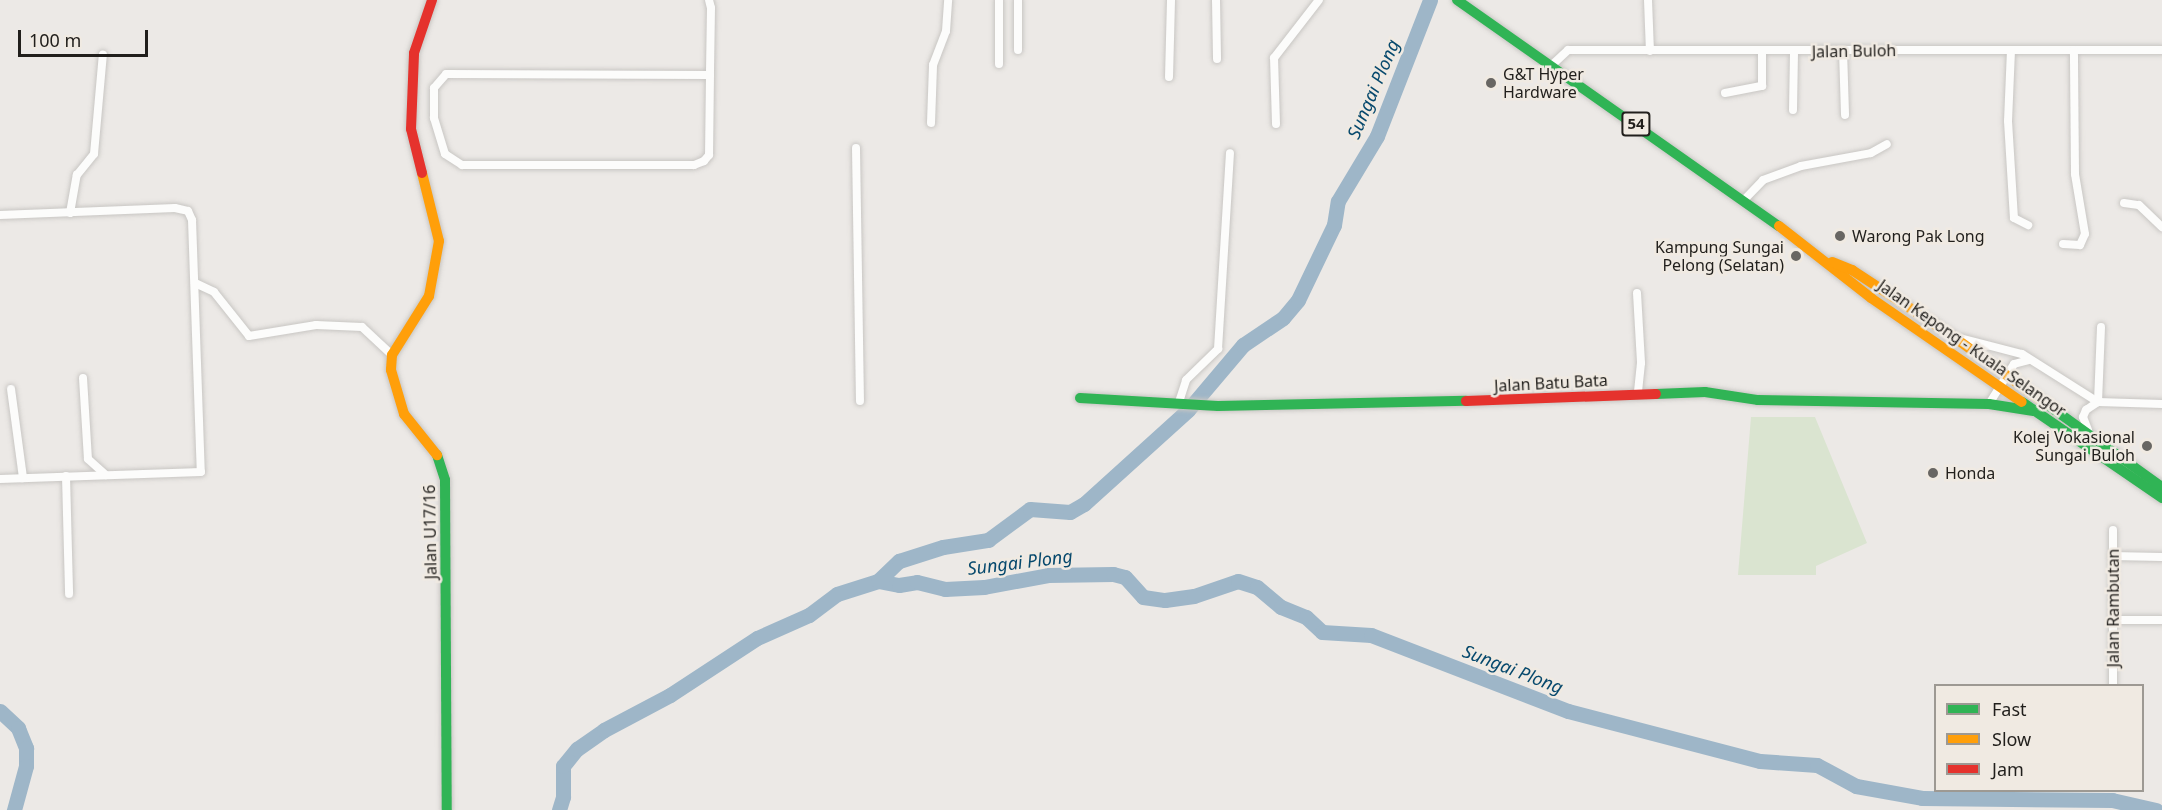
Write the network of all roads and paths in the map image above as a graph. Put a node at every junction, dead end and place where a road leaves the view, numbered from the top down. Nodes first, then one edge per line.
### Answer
1 (432, 0) edge
2 (709, 0) edge
3 (948, 0) edge
4 (999, 0) edge
5 (1018, 0) edge
6 (1171, 0) edge
7 (1216, 0) edge
8 (1319, 0) edge
9 (1457, 0) edge
10 (1648, 0) edge
11 (1018, 50) dead end
12 (1843, 50) junction
13 (2011, 50) junction
14 (2074, 50) junction
15 (1650, 51) junction
16 (2162, 51) edge
17 (1762, 52) junction
18 (1794, 52) junction
19 (103, 54) dead end
20 (1217, 59) dead end
21 (999, 64) dead end
22 (1552, 65) junction
23 (710, 75) junction
24 (1169, 77) dead end
25 (1725, 93) dead end
26 (1793, 110) dead end
27 (1845, 115) dead end
28 (931, 123) dead end
29 (1276, 124) dead end
30 (1887, 144) dead end
31 (856, 148) dead end
32 (1230, 153) dead end
33 (1743, 201) junction
34 (2124, 203) dead end
35 (70, 213) junction
36 (0, 215) edge
37 (2028, 225) dead end
38 (2162, 227) edge
39 (2063, 244) dead end
40 (1827, 260) junction
41 (195, 283) junction
42 (1637, 293) dead end
43 (2101, 327) dead end
44 (1951, 335) junction
45 (392, 355) junction
46 (2029, 360) junction
47 (2008, 375) junction
48 (83, 378) dead end
49 (2001, 386) junction
50 (11, 389) dead end
51 (1638, 394) junction
52 (1080, 398) dead end
53 (860, 401) dead end
54 (1179, 402) junction
55 (2098, 402) junction
56 (1989, 404) junction
57 (2162, 404) edge
58 (2039, 413) junction
59 (2088, 430) junction
60 (106, 475) junction
61 (66, 476) junction
62 (23, 478) junction
63 (0, 479) edge
64 (2162, 487) edge
65 (2162, 498) edge
66 (2113, 530) dead end
67 (2112, 556) junction
68 (2162, 557) edge
69 (69, 594) dead end
70 (2113, 620) junction
71 (2162, 620) edge
72 (2113, 684) edge
73 (447, 810) edge

1 - 45 main road
2 - 23 street
3 - 28 street
4 - 21 street
5 - 11 street
6 - 24 street
7 - 20 street
8 - 29 street
9 - 22 main road, Jalan Kepong - Kuala Selangor / 54
10 - 15 street
12 - 13 street, Jalan Buloh
12 - 18 street, Jalan Buloh
12 - 27 street
13 - 14 street, Jalan Buloh
13 - 37 street
14 - 16 street, Jalan Buloh
14 - 39 street
15 - 17 street, Jalan Buloh
15 - 22 street, Jalan Buloh
17 - 18 street, Jalan Buloh
17 - 25 street
18 - 26 street
19 - 35 street
22 - 33 main road, Jalan Kepong - Kuala Selangor / 54
23 - 23 street
30 - 33 street
31 - 53 street
32 - 54 street
33 - 40 main road, Jalan Kepong - Kuala Selangor / 54
34 - 38 street
35 - 36 street
35 - 41 street
40 - 44 main road, Jalan Kepong - Kuala Selangor / 54
40 - 49 main road, Jalan Kepong - Kuala Selangor / 54
41 - 45 street
41 - 60 street
42 - 51 street
43 - 55 street
44 - 46 street
44 - 47 main road, Jalan Kepong - Kuala Selangor / 54
45 - 73 main road, Jalan U17/16
46 - 47 street
46 - 55 street
47 - 49 street
47 - 59 main road, Jalan Kepong - Kuala Selangor / 54
48 - 60 street
49 - 56 street
49 - 58 main road, Jalan Kepong - Kuala Selangor / 54
50 - 62 street
51 - 54 main road, Jalan Batu Bata
51 - 56 main road, Jalan Batu Bata
52 - 54 main road, Jalan Batu Bata
55 - 57 street
55 - 59 street
56 - 58 main road, Jalan Batu Bata
58 - 65 main road, Jalan Kepong - Kuala Selangor / 54
59 - 64 main road, Jalan Kepong - Kuala Selangor / 54
60 - 61 street
61 - 62 street
61 - 69 street
62 - 63 street
66 - 67 street, Jalan Rambutan
67 - 68 street
67 - 70 street, Jalan Rambutan
70 - 71 street
70 - 72 street, Jalan Rambutan

